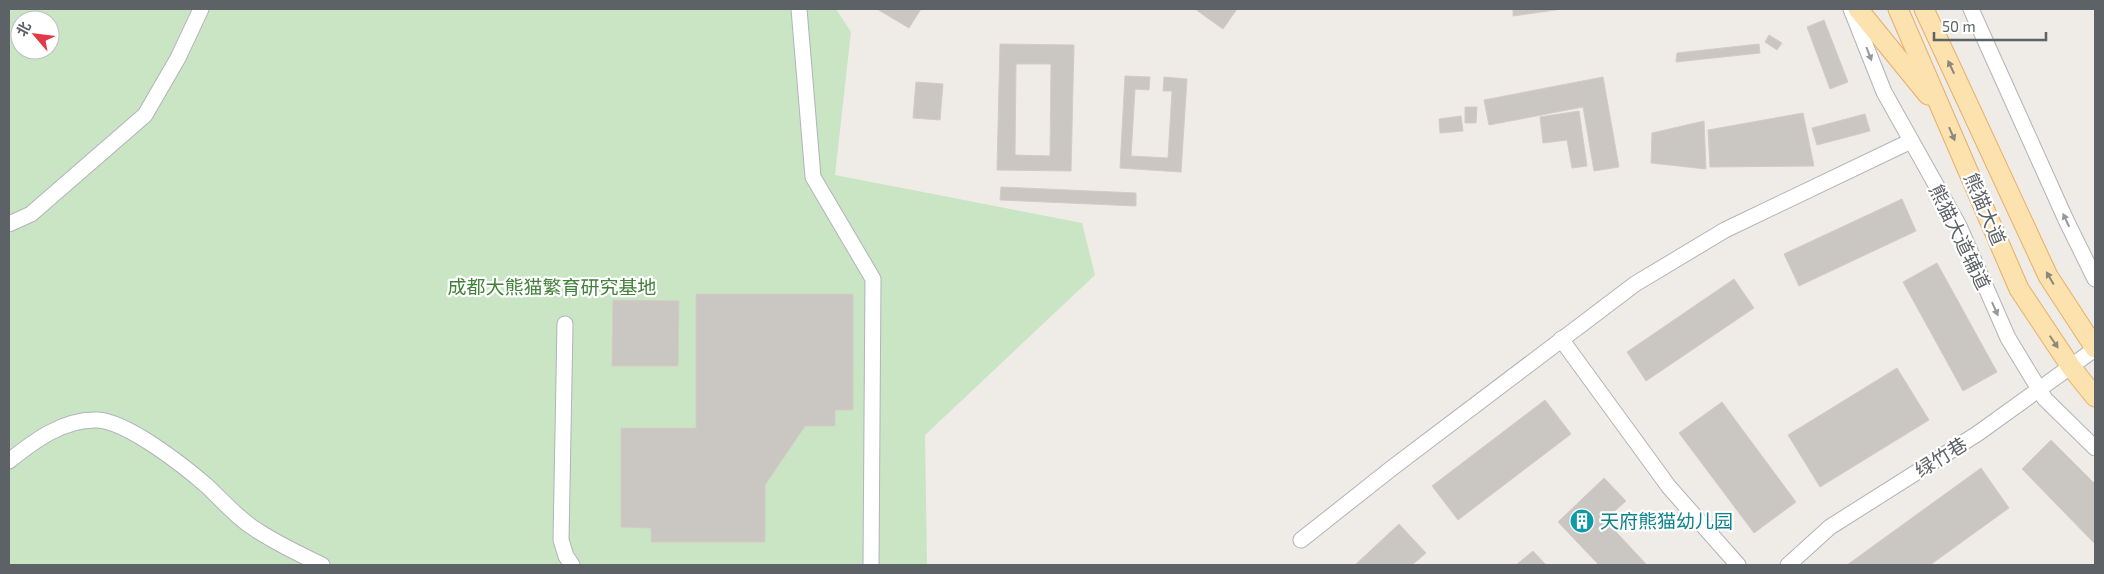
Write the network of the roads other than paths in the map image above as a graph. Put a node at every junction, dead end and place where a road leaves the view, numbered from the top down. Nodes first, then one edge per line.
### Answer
1 (201, 9) edge
2 (798, 9) edge
3 (1851, 9) edge
4 (1858, 9) edge
5 (1898, 9) edge
6 (1924, 9) edge
7 (1971, 9) edge
8 (1943, 113) junction
9 (1911, 142) junction
10 (9, 224) edge
11 (2095, 279) edge
12 (565, 324) dead end
13 (1561, 339) junction
14 (2095, 349) edge
15 (2071, 366) junction
16 (2039, 389) junction
17 (2095, 397) edge
18 (2095, 448) edge
19 (9, 461) edge
20 (1301, 540) dead end
21 (322, 565) edge
22 (572, 565) edge
23 (871, 565) edge
24 (1738, 565) edge
25 (1788, 565) edge

1 - 10 street
2 - 23 street
3 -> 9 street, 熊猫大道辅道
4 - 8 main road
5 - 8 main road, 熊猫大道
14 -> 6 main road, 熊猫大道
11 -> 7 street
8 -> 15 main road, 熊猫大道
9 - 13 street
9 -> 16 street, 熊猫大道辅道
12 - 22 street
13 - 20 street
13 - 24 street
14 - 15 street, 绿竹巷
15 - 16 street, 绿竹巷
15 - 17 main road, 熊猫大道
16 - 18 street, 熊猫大道辅道
16 - 25 street, 绿竹巷
19 - 21 street

